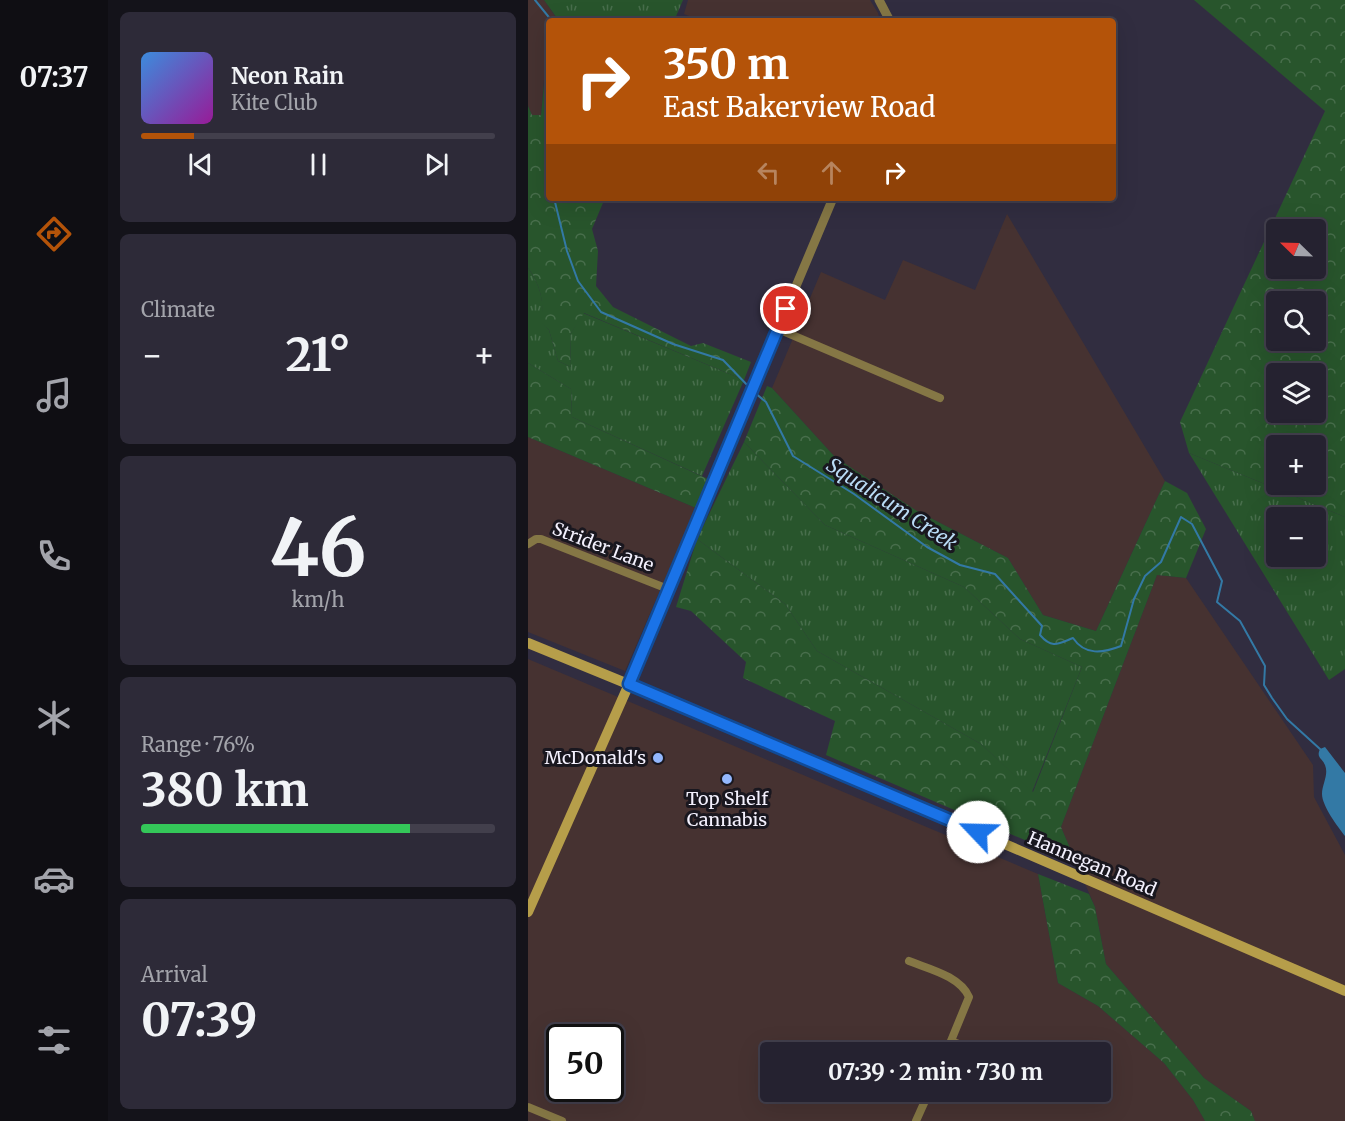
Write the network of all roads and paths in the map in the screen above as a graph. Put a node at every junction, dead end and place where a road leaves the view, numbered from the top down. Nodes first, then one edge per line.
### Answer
1 (879, 0) edge
2 (888, 18) edge
3 (832, 201) edge
4 (778, 329) junction
5 (939, 398) dead end
6 (528, 544) edge
7 (668, 589) junction
8 (528, 643) edge
9 (629, 684) junction
10 (528, 912) edge
11 (909, 960) dead end
12 (1345, 991) edge
13 (951, 1041) edge
14 (925, 1102) edge
15 (528, 1107) edge
16 (562, 1121) edge
17 (916, 1121) edge

1 - 2 street
3 - 4 street
4 - 5 street
4 - 7 street
6 - 7 street, Strider Lane
7 - 9 street
8 - 9 main road, Hannegan Road
9 - 10 main road
9 - 12 main road, Hannegan Road
11 - 13 street
14 - 17 street
15 - 16 street

